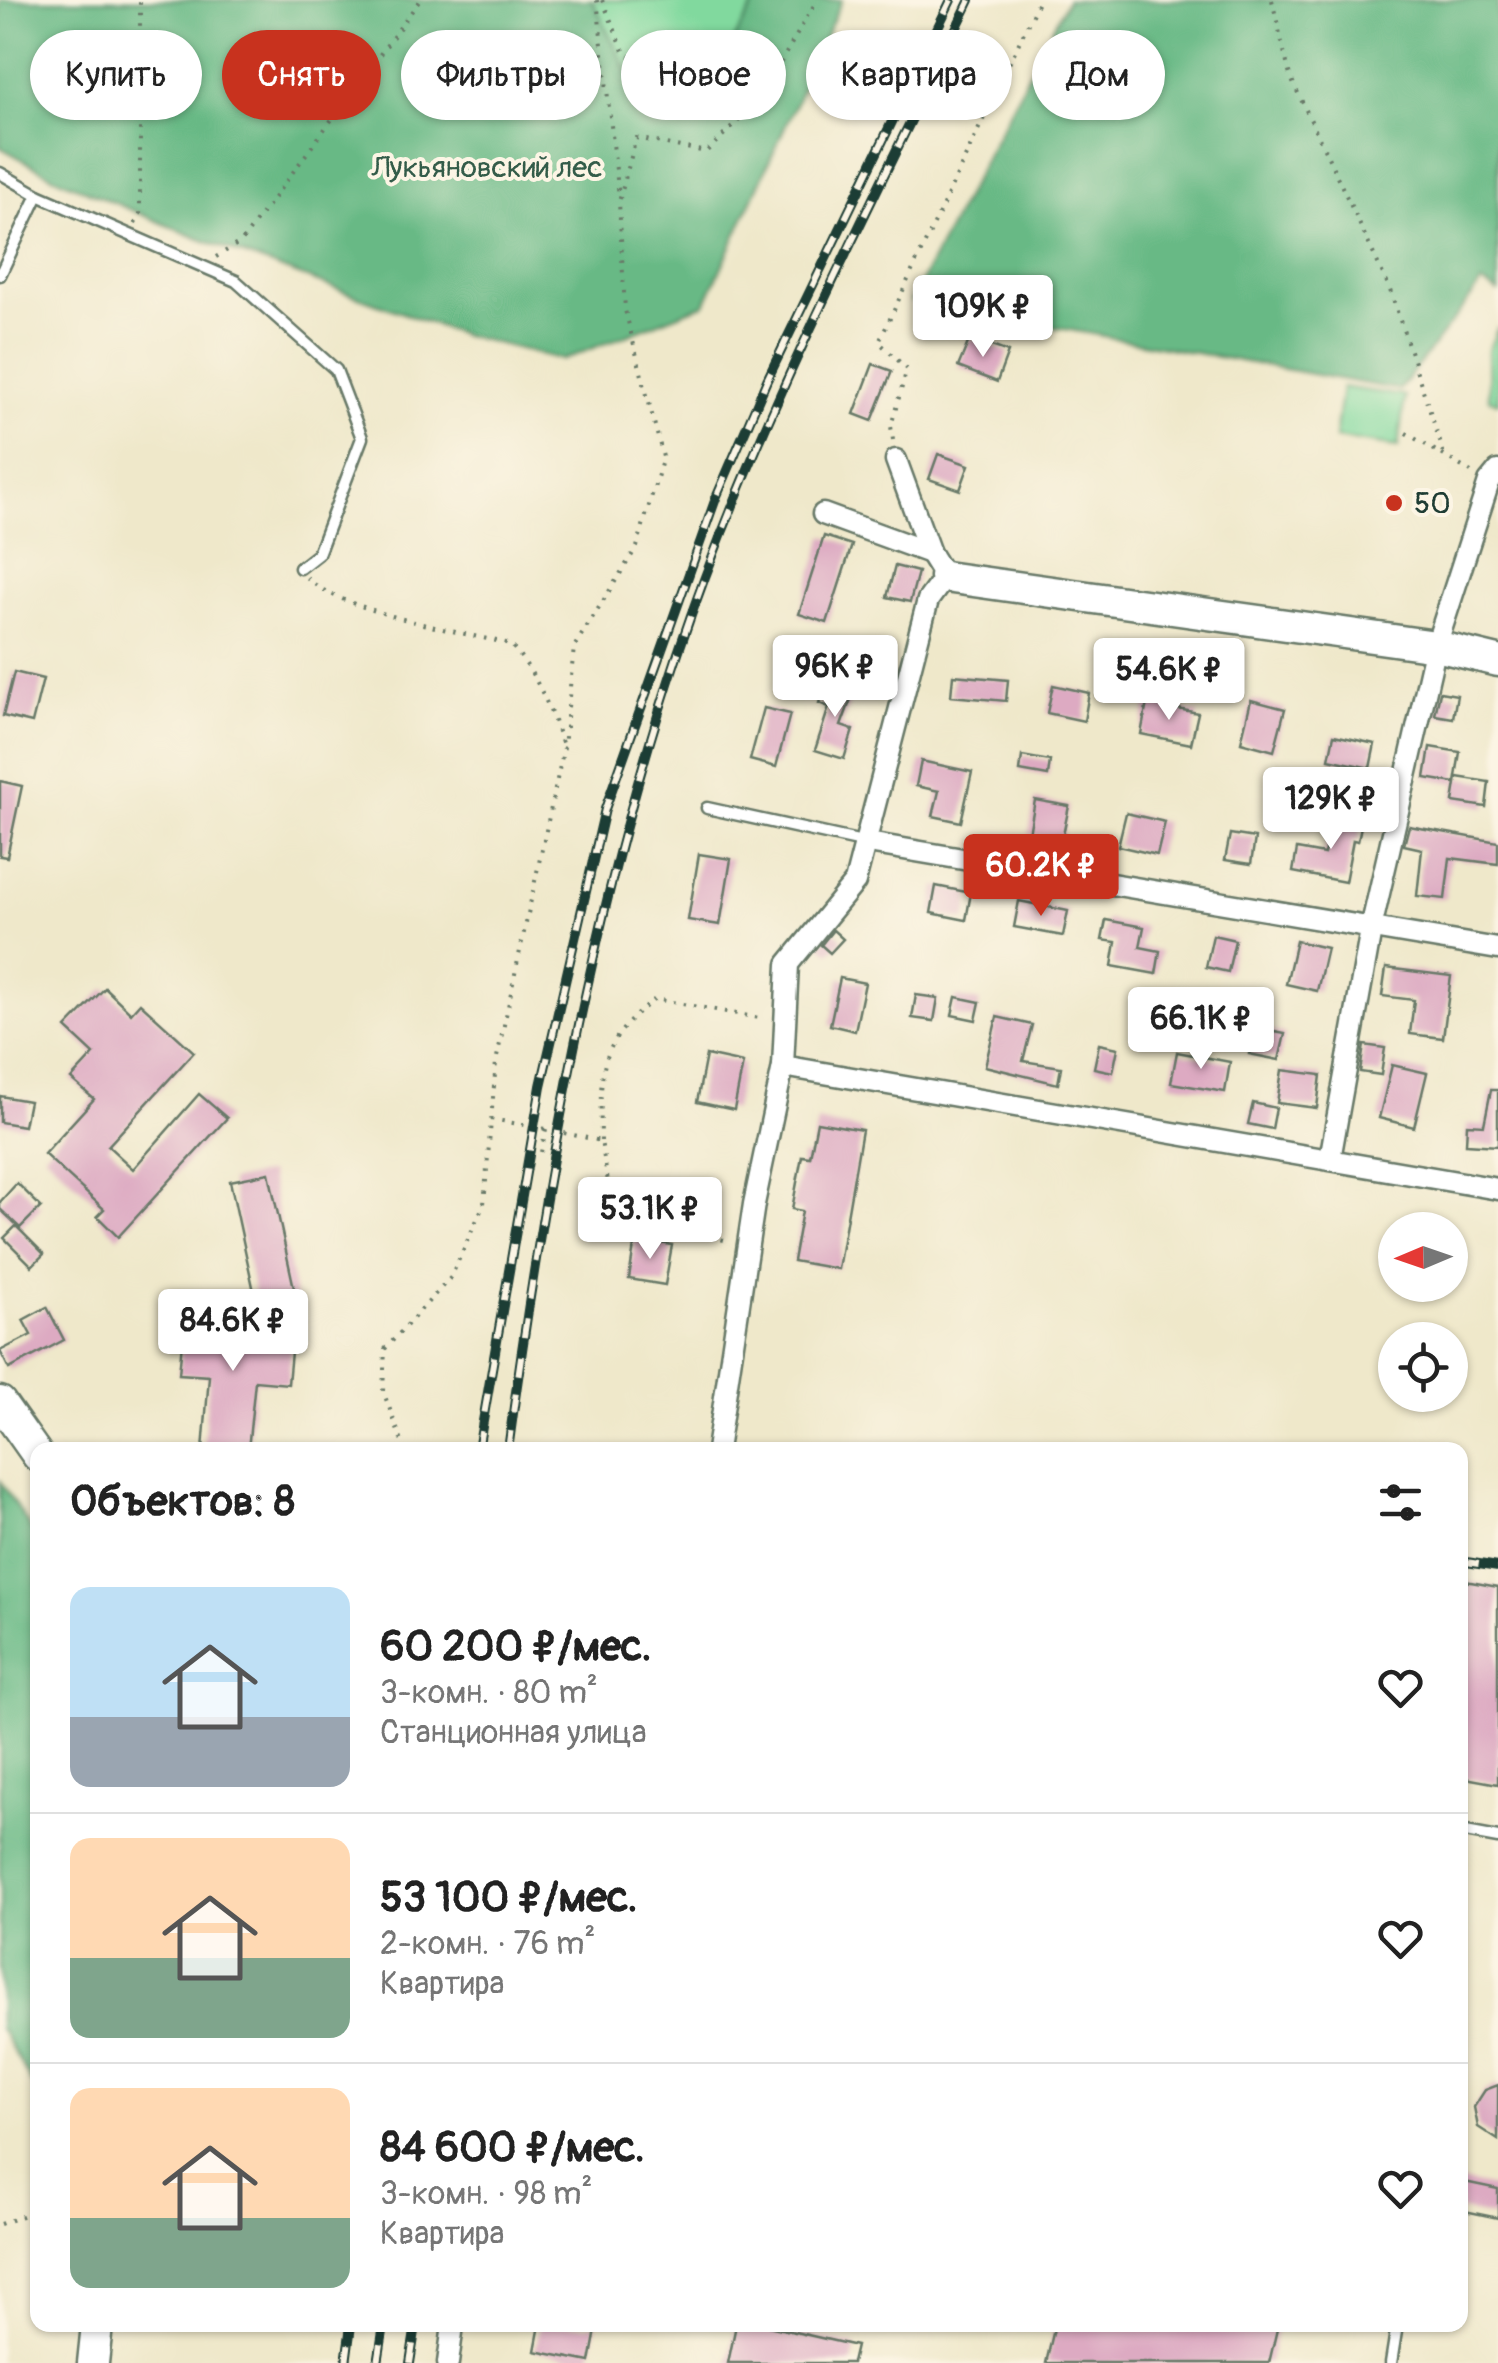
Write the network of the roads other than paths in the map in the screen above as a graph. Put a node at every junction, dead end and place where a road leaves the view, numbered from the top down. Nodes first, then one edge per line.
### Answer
1 (0, 173) edge
2 (38, 195) junction
3 (0, 275) edge
4 (896, 460) road end
5 (1493, 476) edge
6 (823, 514) dead end
7 (937, 565) junction
8 (300, 568) road end
9 (1436, 646) junction
10 (1498, 661) edge
11 (707, 808) dead end
12 (868, 843) junction
13 (1372, 924) junction
14 (1498, 949) edge
15 (783, 1066) junction
16 (1330, 1159) junction
17 (1498, 1189) edge
18 (0, 1402) edge
19 (718, 1442) edge
20 (30, 1445) edge
21 (1468, 1832) edge
22 (1498, 1838) edge
23 (96, 2332) edge
24 (452, 2332) edge
25 (1396, 2332) edge
26 (92, 2363) edge
27 (448, 2363) edge
28 (1391, 2363) edge

1 - 2 lane
2 - 3 lane
2 - 8 lane
4 - 7 street
5 - 9 street
6 - 7 street
7 - 9 street
7 - 12 street
9 - 10 street
9 - 13 street
11 - 12 lane
12 - 13 street
12 - 15 street
13 - 14 street
13 - 16 street
15 - 16 street
15 - 19 street
16 - 17 street
18 - 20 street
21 - 22 lane
23 - 26 street
24 - 27 street
25 - 28 lane

